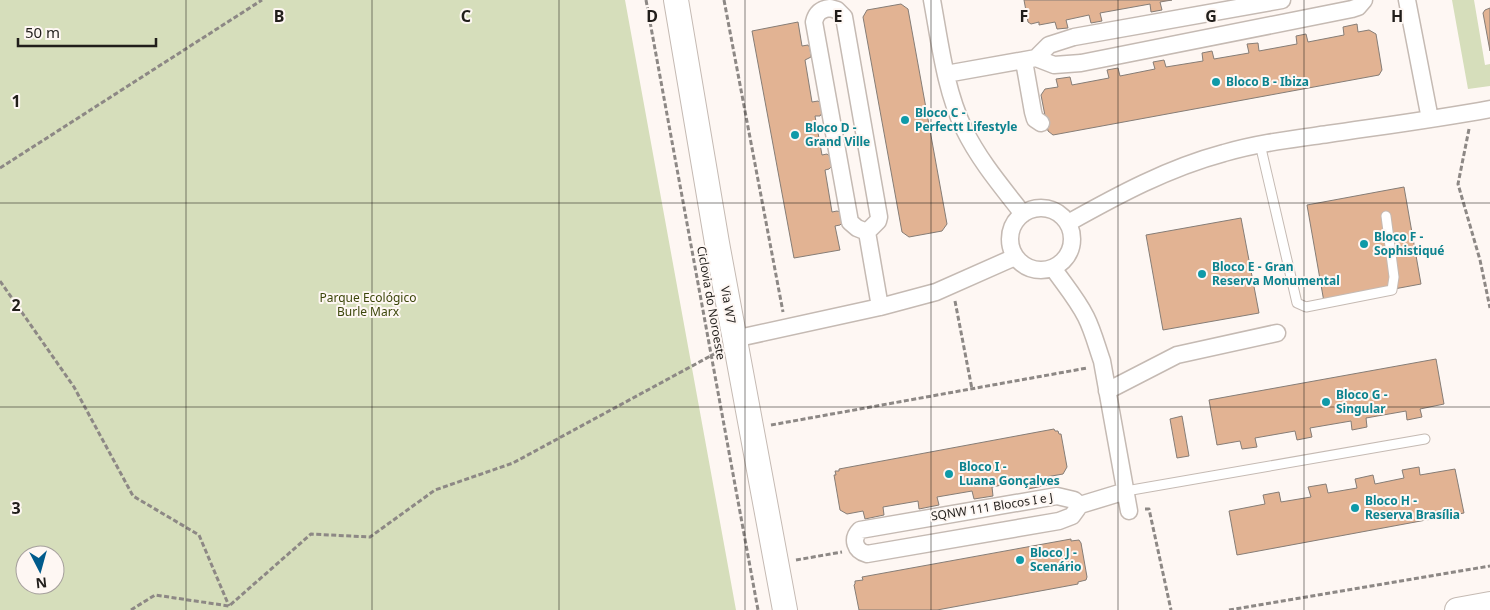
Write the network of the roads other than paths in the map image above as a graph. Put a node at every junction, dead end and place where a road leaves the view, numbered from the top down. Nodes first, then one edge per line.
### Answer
1 (676, 0) edge
2 (932, 0) edge
3 (1282, 0) edge
4 (1364, 0) edge
5 (1407, 0) edge
6 (1030, 60) junction
7 (946, 74) junction
8 (1490, 109) edge
9 (1430, 119) junction
10 (1041, 123) dead end
11 (1260, 144) junction
12 (1023, 214) junction
13 (1386, 216) dead end
14 (1068, 223) junction
15 (867, 232) junction
16 (1015, 256) junction
17 (1053, 268) junction
18 (880, 307) junction
19 (1277, 333) dead end
20 (734, 338) junction
21 (1107, 391) junction
22 (1425, 439) dead end
23 (1126, 492) junction
24 (1080, 505) junction
25 (1129, 511) road end
26 (1490, 604) edge
27 (785, 610) edge
28 (1457, 610) edge

1 - 20 main road, Via W7
2 - 7 street
3 - 6 street
4 - 6 street
5 - 9 street
6 - 7 street
6 - 10 street
7 - 12 street
8 - 9 street
9 - 11 street
11 - 13 lane
11 - 14 street
12 - 14 street
12 - 16 street
14 - 17 street
15 - 15 street
15 - 18 street
16 - 17 street
16 - 18 street
17 - 21 street
18 - 20 street
19 - 21 street
20 - 27 main road, Via W7
21 - 23 street
22 - 23 lane
23 - 24 street
23 - 25 street
24 - 24 street, SQNW 111 Blocos I e J
26 - 28 main road

